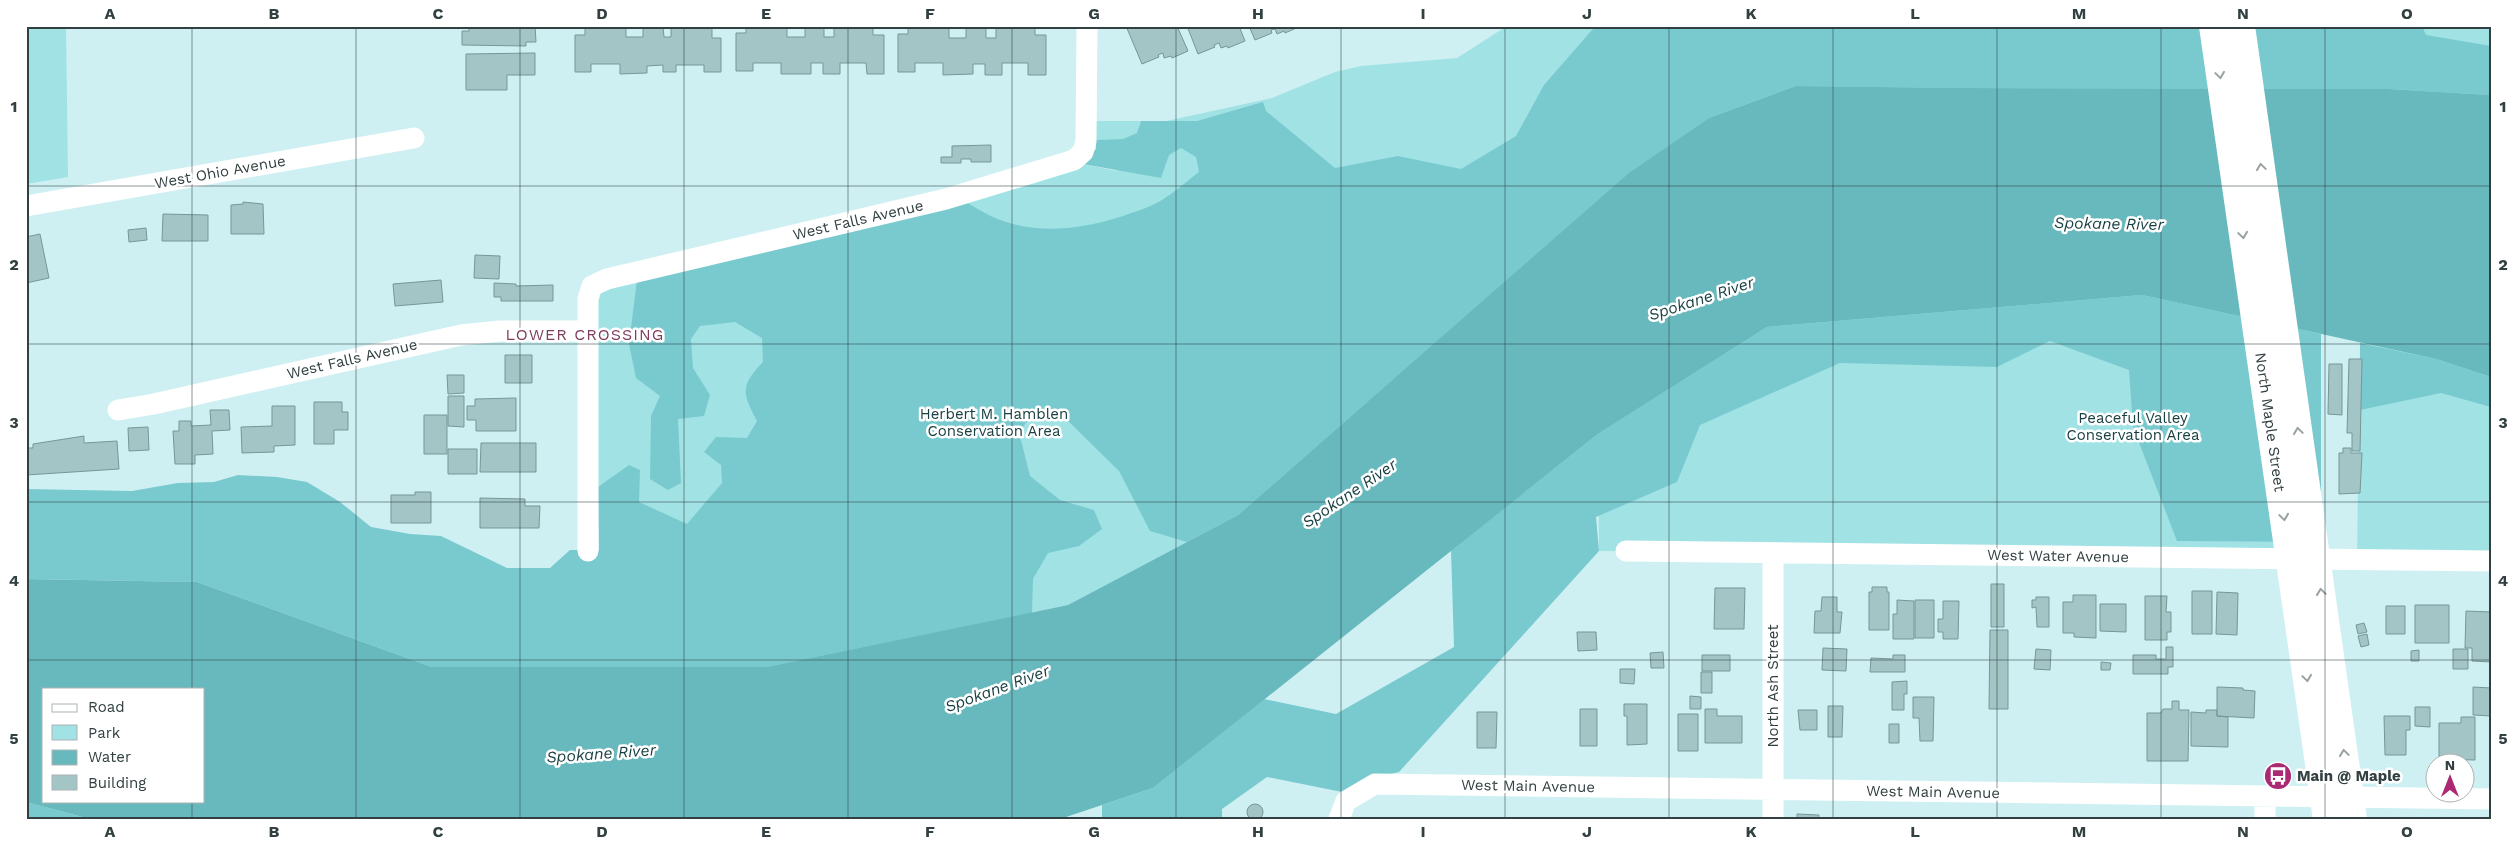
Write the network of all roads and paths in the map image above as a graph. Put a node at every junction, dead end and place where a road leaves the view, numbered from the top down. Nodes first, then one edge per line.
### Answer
1 (1087, 26) edge
2 (2213, 26) edge
3 (2241, 26) edge
4 (414, 138) dead end
5 (26, 206) edge
6 (588, 331) junction
7 (118, 410) dead end
8 (588, 551) dead end
9 (1626, 551) dead end
10 (1773, 553) junction
11 (2491, 561) edge
12 (1773, 790) junction
13 (2265, 797) junction
14 (2491, 799) edge
15 (1339, 819) edge
16 (1773, 819) edge
17 (2265, 819) edge
18 (2327, 819) edge
19 (2353, 819) edge

1 - 6 street, West Falls Avenue
2 -> 18 main road, North Maple Street
19 -> 3 main road, North Maple Street
4 - 5 street, West Ohio Avenue
6 - 7 street, West Falls Avenue
6 - 8 street
9 - 10 street, West Water Avenue
10 - 11 street, West Water Avenue
10 - 12 street, North Ash Street
12 - 13 street, West Main Avenue
12 - 15 street, West Main Avenue
12 - 16 street, North Ash Street
13 - 14 street, West Main Avenue
13 - 17 street

